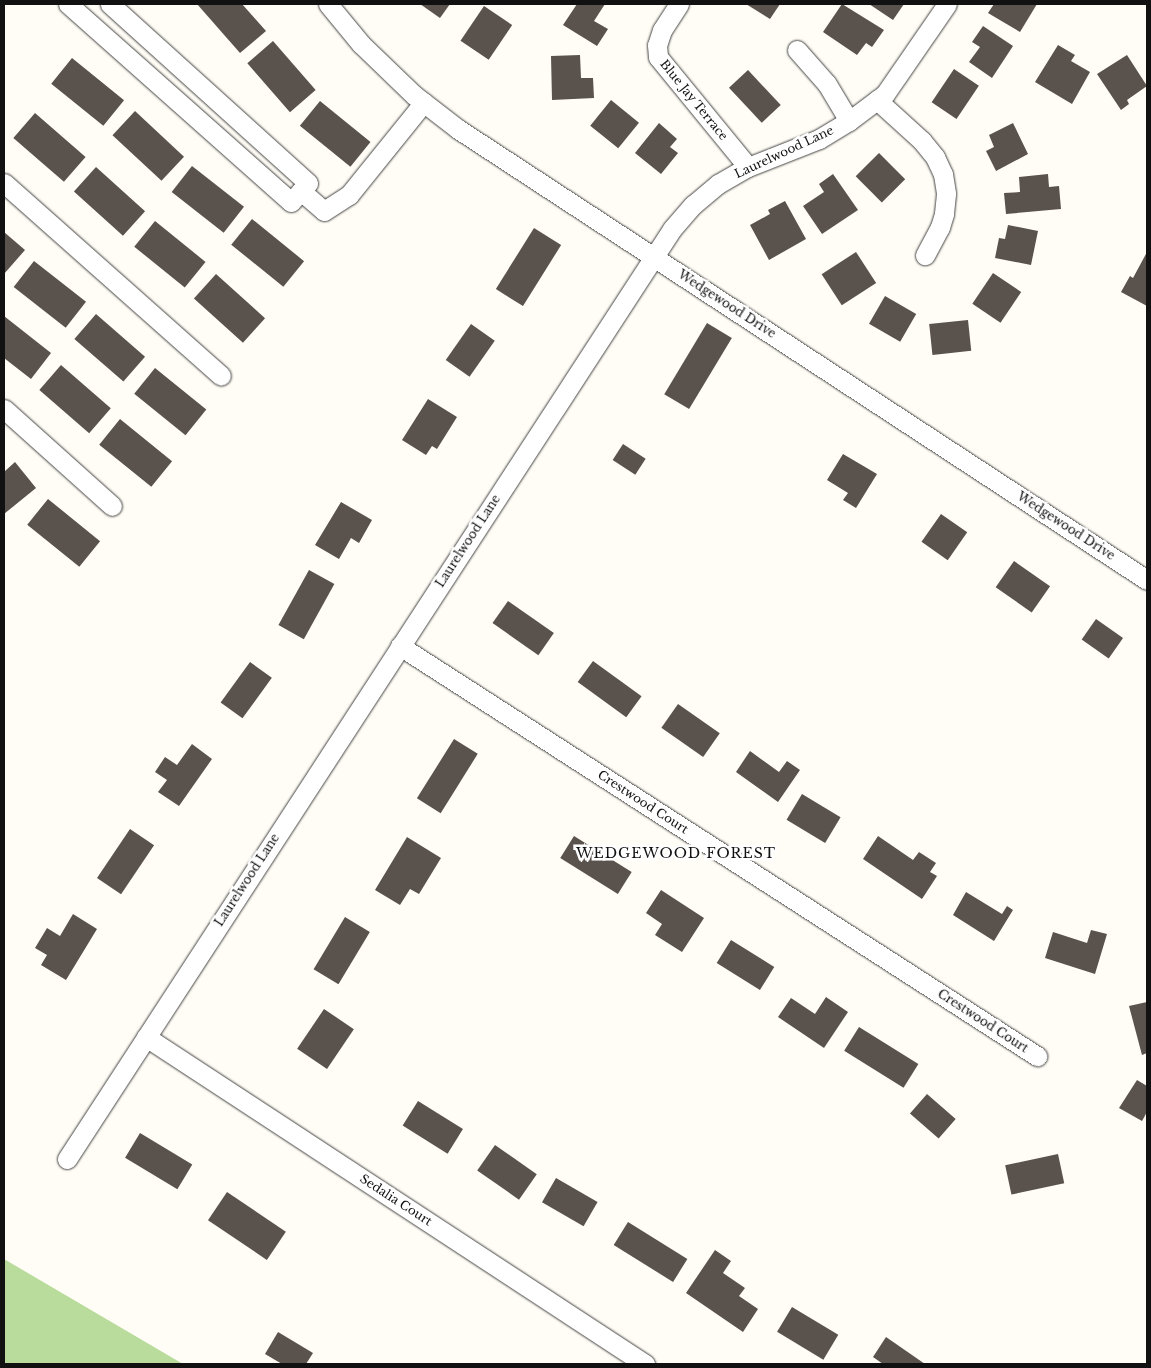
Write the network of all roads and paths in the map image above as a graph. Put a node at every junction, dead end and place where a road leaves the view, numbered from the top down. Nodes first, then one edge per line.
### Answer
1 (68, 4) edge
2 (110, 4) edge
3 (328, 4) edge
4 (679, 4) edge
5 (947, 4) edge
6 (797, 50) dead end
7 (877, 100) junction
8 (424, 102) junction
9 (849, 121) junction
10 (748, 167) junction
11 (4, 183) edge
12 (301, 191) junction
13 (925, 255) dead end
14 (655, 256) junction
15 (221, 376) dead end
16 (6, 415) edge
17 (112, 506) dead end
18 (1147, 580) edge
19 (400, 646) junction
20 (146, 1037) junction
21 (1037, 1056) dead end
22 (67, 1159) dead end
23 (645, 1364) edge

1 - 12 street
2 - 12 street
3 - 8 street, Wedgewood Drive
4 - 10 street, Blue Jay Terrace
5 - 7 street, Laurelwood Lane
6 - 9 street
7 - 9 street, Laurelwood Lane
7 - 13 street
8 - 12 street
8 - 14 street, Wedgewood Drive
9 - 10 street, Laurelwood Lane
10 - 14 street, Laurelwood Lane
11 - 15 street
14 - 18 street, Wedgewood Drive
14 - 19 street, Laurelwood Lane
16 - 17 street
19 - 20 street, Laurelwood Lane
19 - 21 street, Crestwood Court
20 - 22 street, Laurelwood Lane
20 - 23 street, Sedalia Court

